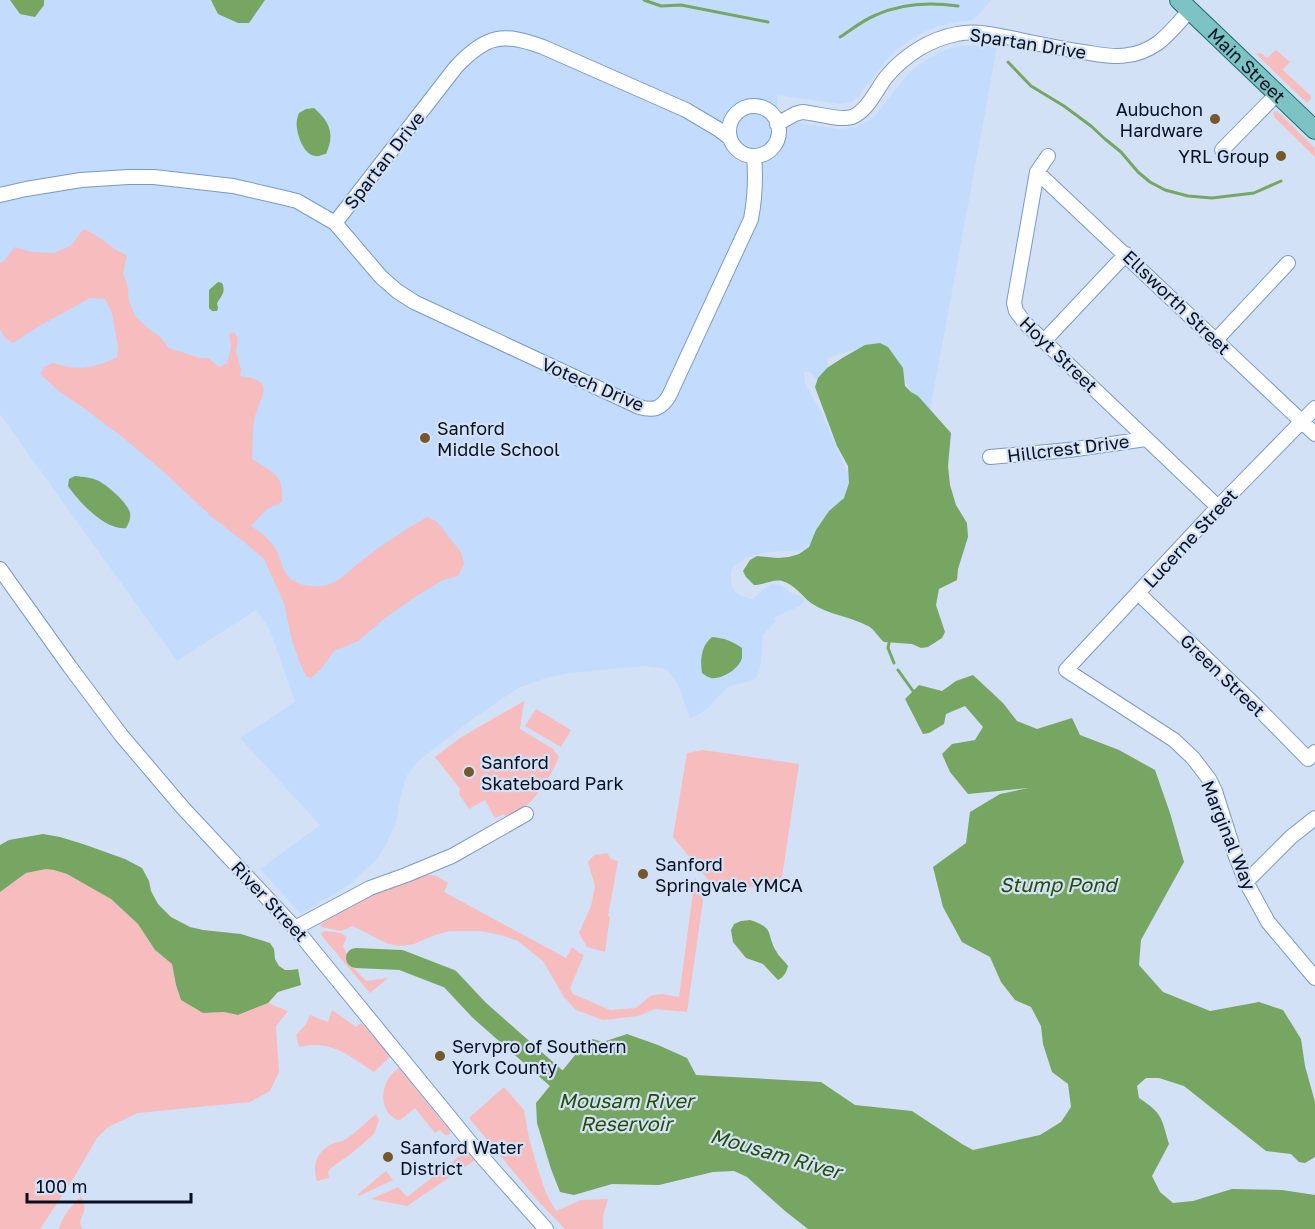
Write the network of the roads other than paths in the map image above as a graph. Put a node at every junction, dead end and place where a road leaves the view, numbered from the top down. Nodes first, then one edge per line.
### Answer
1 (1184, 5) edge
2 (1277, 94) junction
3 (777, 124) junction
4 (1315, 130) edge
5 (730, 138) junction
6 (1222, 150) dead end
7 (754, 156) junction
8 (1048, 156) dead end
9 (1038, 172) junction
10 (0, 195) edge
11 (335, 223) junction
12 (1126, 254) junction
13 (1288, 263) dead end
14 (1044, 340) junction
15 (1216, 340) junction
16 (1315, 408) edge
17 (1302, 421) junction
18 (1315, 434) edge
19 (1146, 439) junction
20 (990, 457) dead end
21 (1218, 507) junction
22 (0, 569) edge
23 (1137, 593) junction
24 (1066, 669) joint
25 (1311, 755) edge
26 (526, 814) dead end
27 (1315, 818) edge
28 (1246, 882) junction
29 (296, 928) junction
30 (1315, 978) edge
31 (546, 1229) edge

1 - 2 main road, Main Street
1 - 3 street, Spartan Drive
2 - 4 main road, Main Street
2 - 6 street
3 - 5 street
3 - 7 street
5 - 7 street
5 - 11 street, Spartan Drive
7 - 11 street, Votech Drive
8 - 9 street, Hoyt Street
9 - 12 street, Ellsworth Street
9 - 14 street, Hoyt Street
10 - 11 street, Spartan Drive
12 - 14 street
12 - 15 street, Ellsworth Street
13 - 15 street
14 - 19 street, Hoyt Street
15 - 17 street, Ellsworth Street
16 - 17 street, Lucerne Street
17 - 18 street, Ellsworth Street
17 - 21 street, Lucerne Street
19 - 20 street, Hillcrest Drive
19 - 21 street, Hoyt Street
21 - 23 street, Lucerne Street
22 - 29 street, River Street
23 - 24 street, Lucerne Street
23 - 25 street, Green Street
24 - 28 street, Marginal Way
26 - 29 street
27 - 28 street
28 - 30 street, Marginal Way
29 - 31 street, River Street

